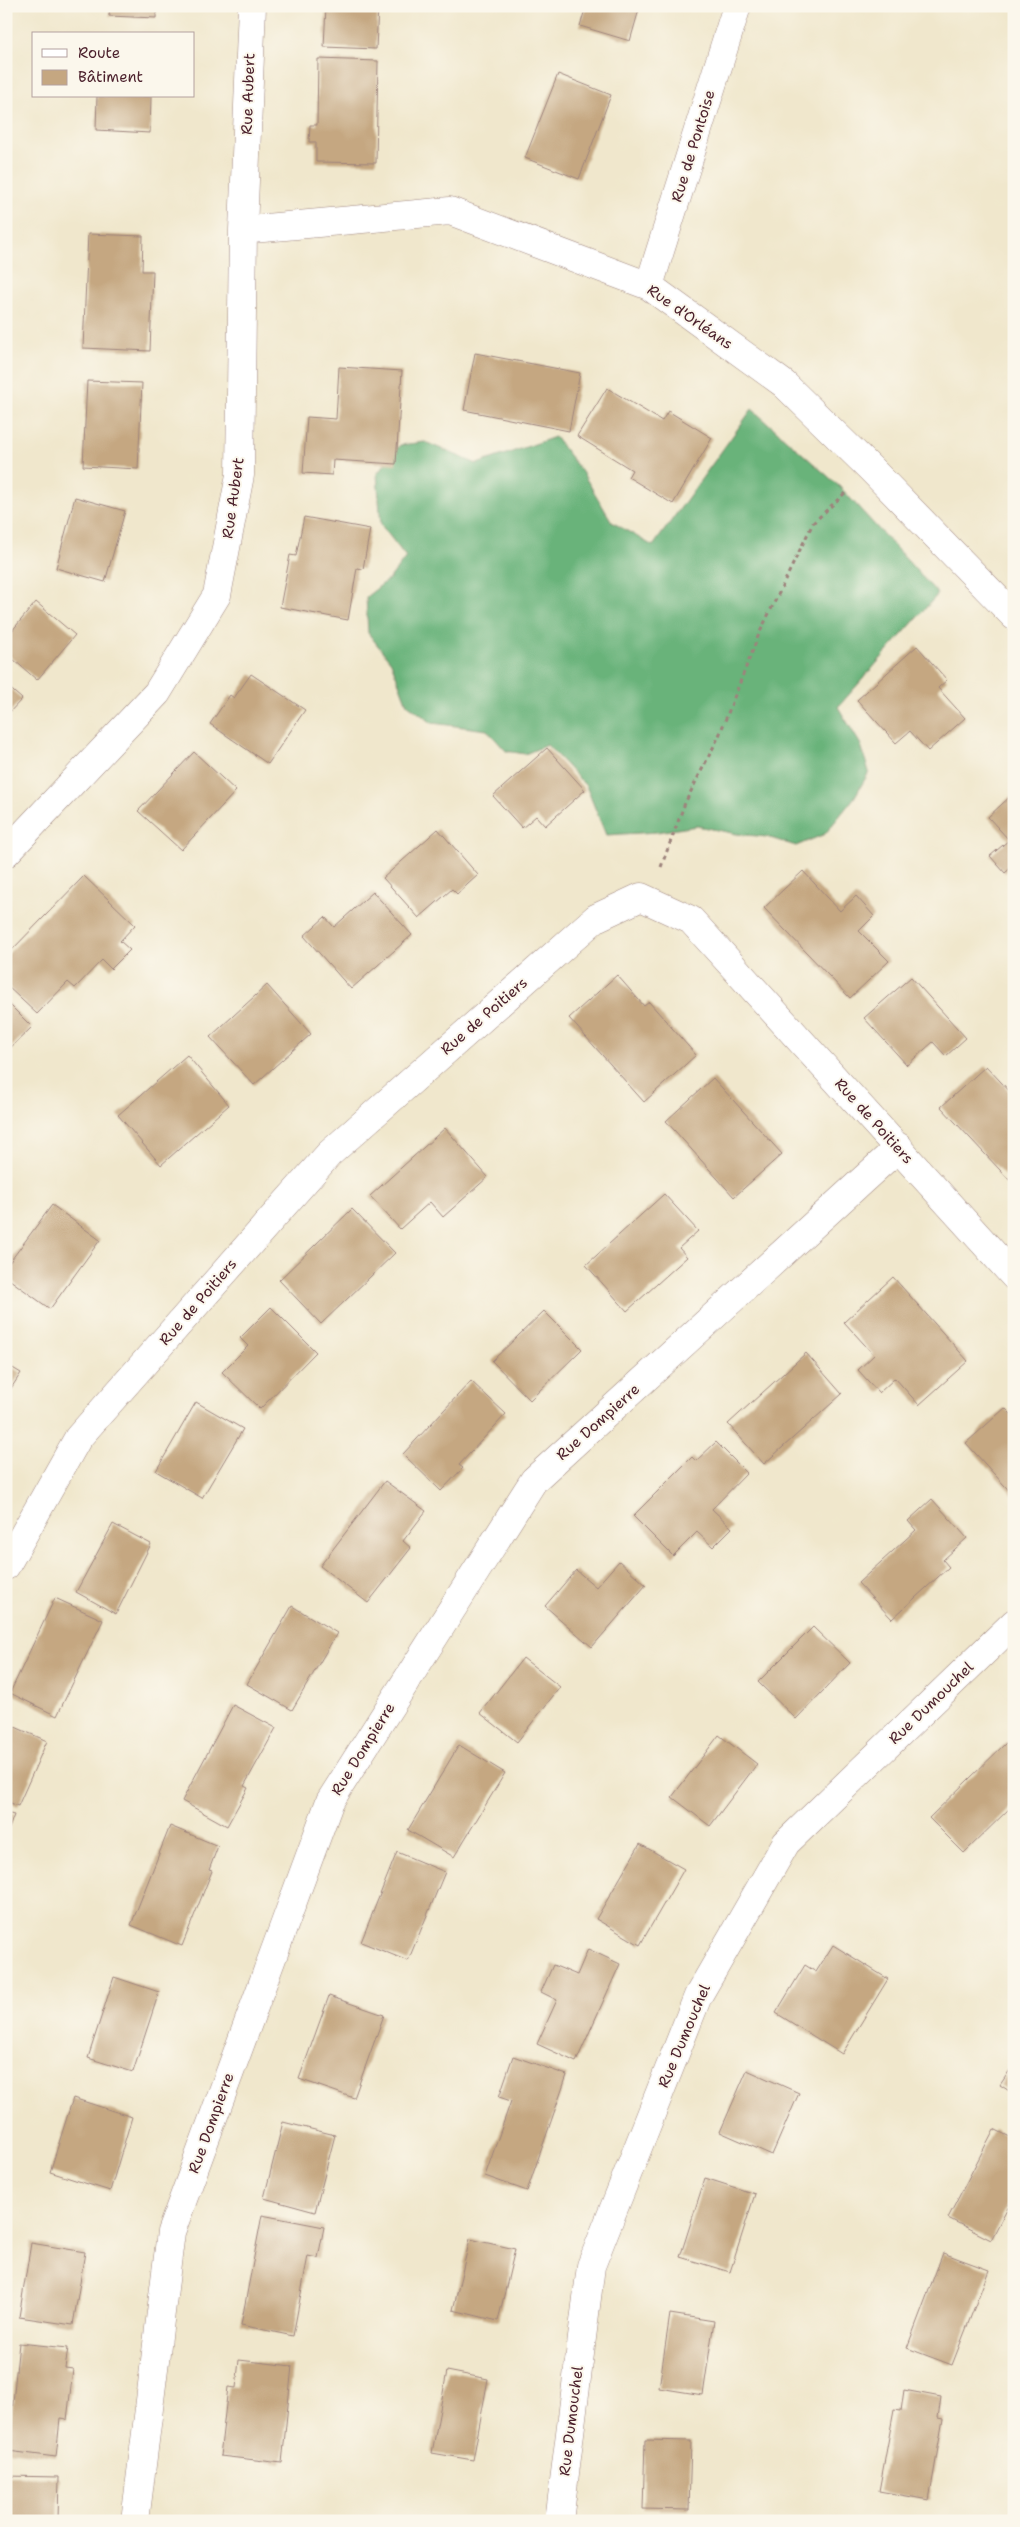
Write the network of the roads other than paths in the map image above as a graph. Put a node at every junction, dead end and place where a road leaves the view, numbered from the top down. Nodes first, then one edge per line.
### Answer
1 (252, 6) edge
2 (736, 6) edge
3 (243, 230) junction
4 (649, 286) junction
5 (1014, 616) edge
6 (6, 853) edge
7 (899, 1147) junction
8 (1014, 1276) edge
9 (6, 1566) edge
10 (1014, 1623) edge
11 (135, 2521) edge
12 (559, 2521) edge

1 - 3 street, Rue Aubert
2 - 4 street, Rue de Pontoise
3 - 4 street, Rue d'Orléans
3 - 6 street, Rue Aubert
4 - 5 street, Rue d'Orléans
7 - 8 street, Rue de Poitiers
7 - 9 street, Rue de Poitiers
7 - 11 street, Rue Dompierre
10 - 12 street, Rue Dumouchel

